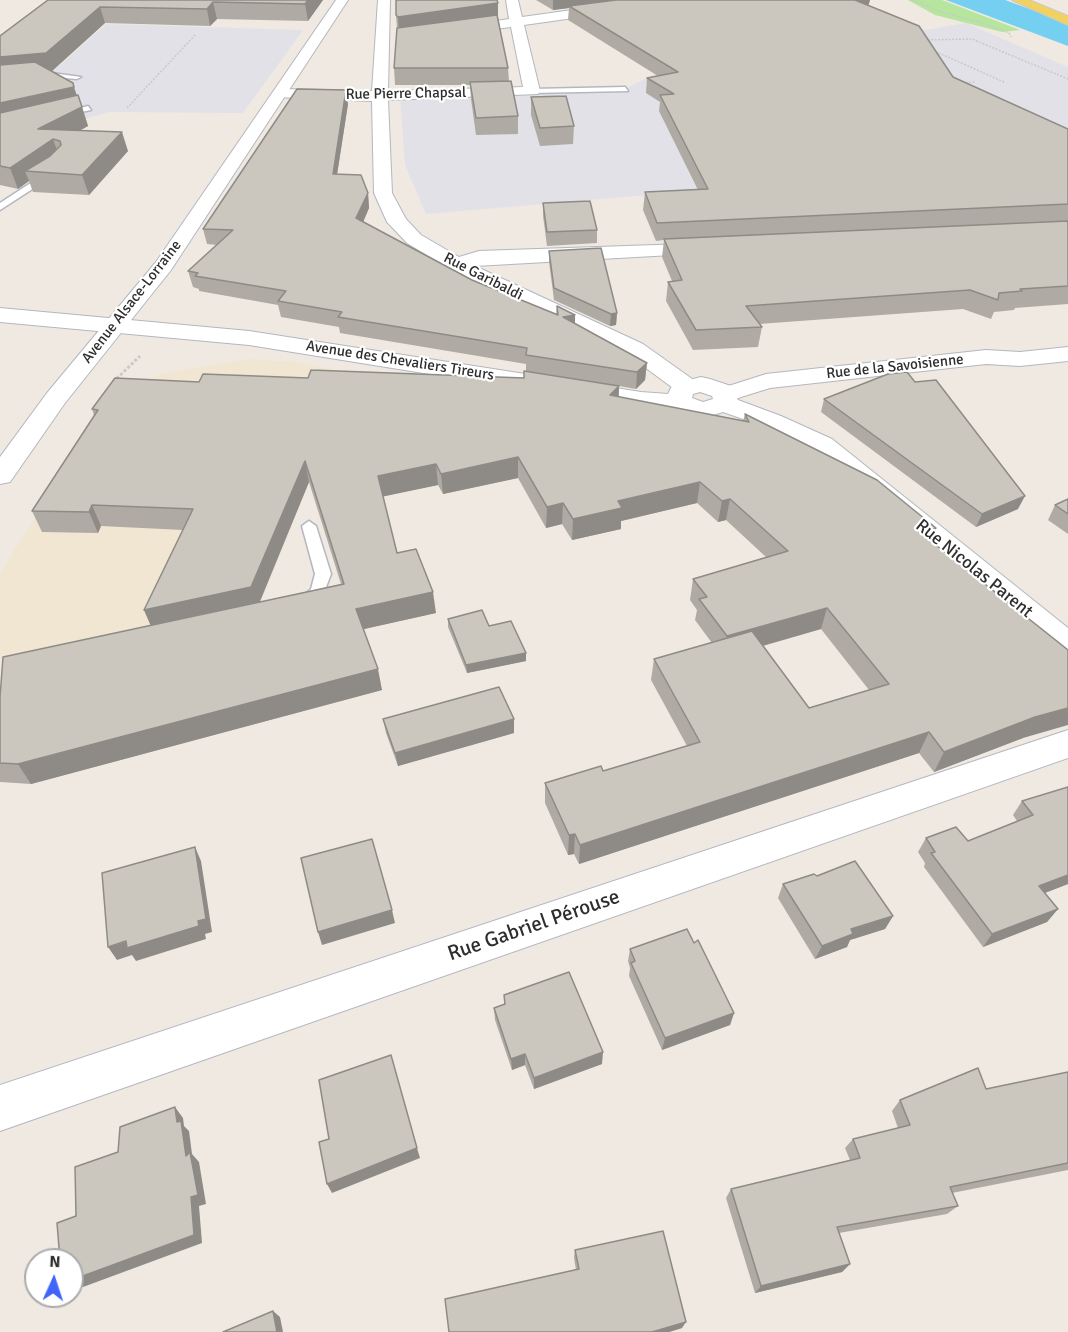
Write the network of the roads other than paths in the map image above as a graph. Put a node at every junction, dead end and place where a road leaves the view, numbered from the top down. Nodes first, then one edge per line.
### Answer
1 (342, 0) edge
2 (384, 0) edge
3 (512, 0) edge
4 (672, 0) edge
5 (1018, 0) edge
6 (1031, 3) edge
7 (1068, 17) edge
8 (517, 23) junction
9 (482, 27) edge
10 (401, 38) edge
11 (382, 40) junction
12 (77, 77) dead end
13 (0, 79) edge
14 (625, 89) dead end
15 (532, 91) junction
16 (280, 94) junction
17 (380, 96) junction
18 (88, 108) dead end
19 (56, 115) edge
20 (57, 168) edge
21 (0, 207) edge
22 (726, 246) edge
23 (457, 266) junction
24 (0, 300) edge
25 (0, 315) edge
26 (118, 324) junction
27 (1068, 354) edge
28 (684, 395) junction
29 (724, 400) junction
30 (0, 476) edge
31 (309, 526) dead end
32 (290, 609) edge
33 (1068, 646) edge
34 (1068, 744) edge
35 (0, 1108) edge

1 - 16 street, Avenue Alsace-Lorraine
2 - 11 street, Rue Garibaldi
3 - 8 street
4 - 8 street
5 - 6 main road
6 - 7 main road
8 - 9 street
8 - 15 street
10 - 11 street
11 - 17 street, Rue Garibaldi
12 - 13 lane
14 - 15 lane
15 - 17 street, Rue Pierre Chapsal
16 - 17 street, Rue Pierre Chapsal
16 - 26 street, Avenue Alsace-Lorraine
17 - 23 street, Rue Garibaldi
18 - 19 lane
20 - 21 lane
22 - 23 street
23 - 28 street, Rue Garibaldi
24 - 26 street, Avenue des Chevaliers Tireurs
25 - 26 street, Avenue des Chevaliers Tireurs
26 - 28 street, Avenue des Chevaliers Tireurs
26 - 30 street, Avenue Alsace-Lorraine
27 - 29 street, Rue de la Savoisienne
28 - 29 street, Avenue des Chevaliers Tireurs
29 - 33 street, Rue Nicolas Parent
31 - 32 lane
34 - 35 street, Rue Gabriel Pérouse

